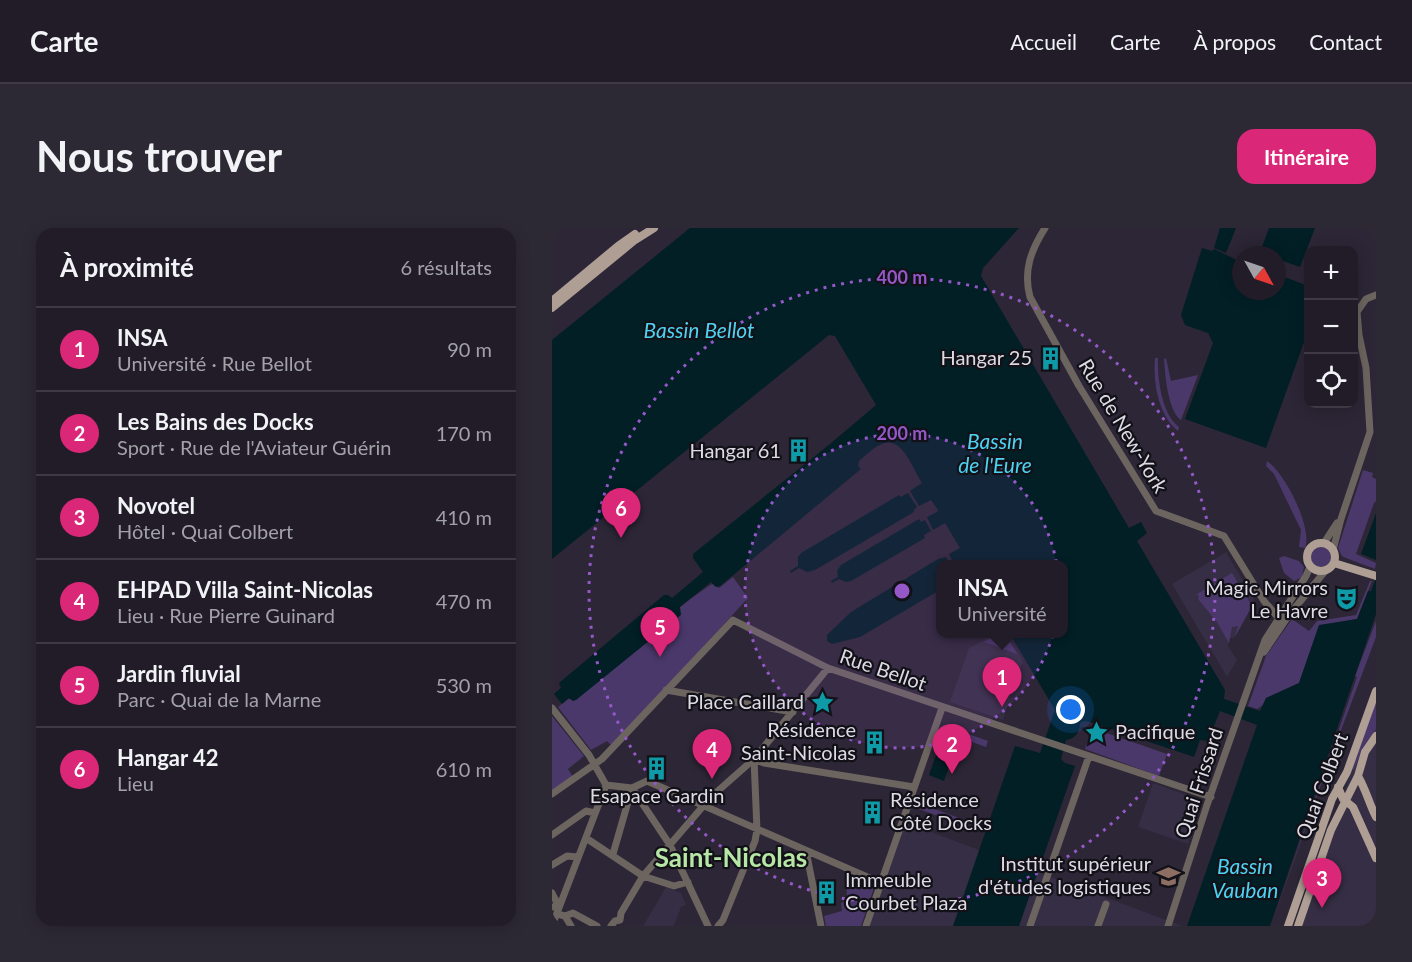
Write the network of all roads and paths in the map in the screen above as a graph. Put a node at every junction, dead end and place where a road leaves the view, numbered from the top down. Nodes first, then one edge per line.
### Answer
1 (653, 228) edge
2 (1045, 228) edge
3 (1376, 296) edge
4 (552, 301) edge
5 (552, 308) edge
6 (1341, 519) junction
7 (1324, 543) junction
8 (1333, 550) junction
9 (1334, 563) junction
10 (1310, 567) junction
11 (1326, 570) junction
12 (1375, 576) edge
13 (1282, 619) junction
14 (828, 668) junction
15 (666, 690) junction
16 (1376, 692) edge
17 (552, 708) edge
18 (942, 708) junction
19 (793, 712) junction
20 (1376, 736) edge
21 (1089, 756) junction
22 (754, 759) junction
23 (595, 765) junction
24 (1358, 776) junction
25 (606, 784) junction
26 (1340, 785) junction
27 (914, 787) junction
28 (632, 788) junction
29 (1352, 789) junction
30 (552, 794) edge
31 (1211, 797) junction
32 (1347, 801) junction
33 (1367, 801) junction
34 (704, 806) junction
35 (593, 812) junction
36 (1356, 813) junction
37 (1339, 817) junction
38 (1376, 817) edge
39 (757, 830) junction
40 (552, 835) edge
41 (586, 838) junction
42 (670, 845) junction
43 (807, 851) junction
44 (613, 855) junction
45 (578, 857) junction
46 (1376, 858) edge
47 (552, 865) edge
48 (643, 876) junction
49 (688, 882) junction
50 (881, 883) junction
51 (552, 893) edge
52 (1106, 904) dead end
53 (558, 911) edge
54 (622, 923) edge
55 (552, 926) edge
56 (571, 926) edge
57 (597, 926) edge
58 (612, 926) edge
59 (708, 926) edge
60 (718, 926) edge
61 (821, 926) edge
62 (866, 926) edge
63 (1030, 926) edge
64 (1098, 926) edge
65 (1168, 926) edge
66 (1288, 926) edge
67 (1298, 926) edge

1 - 4 main road
1 - 5 main road
2 - 13 street, Rue de New-York
3 - 6 street
6 - 7 street
6 - 8 street
7 - 8 main road
7 - 10 main road
8 - 9 main road
9 - 11 main road
9 - 12 main road
10 - 11 main road
10 - 13 street
11 - 13 street
13 - 31 street, Quai Frissard
14 - 15 street, Rue Bellot
14 - 18 street, Rue Bellot
14 - 19 street
15 - 19 street
15 - 23 street
16 - 26 main road, Quai Colbert
17 - 23 street
18 - 21 street, Rue Bellot
18 - 27 street
19 - 22 street
20 - 24 main road, Quai Colbert
21 - 31 street, Rue Bellot
21 - 63 street
22 - 27 street
22 - 34 street
22 - 39 street
23 - 25 street
23 - 30 street
24 - 29 main road, Quai Colbert
24 - 33 main road
25 - 28 street
25 - 35 street
26 - 29 main road
26 - 32 main road
26 - 66 main road, Quai Colbert
27 - 50 street
28 - 34 street
28 - 42 street
28 - 44 street
29 - 32 main road, Quai Colbert
29 - 33 main road
31 - 65 street, Quai Frissard
32 - 36 main road
32 - 37 main road, Quai Colbert
33 - 38 main road
34 - 39 street
34 - 42 street
35 - 40 street
35 - 41 street
36 - 37 main road
36 - 46 main road
37 - 67 main road, Quai Colbert
39 - 43 street
39 - 60 street
41 - 44 street
41 - 45 street
42 - 48 street
42 - 49 street
43 - 50 street
43 - 61 street
44 - 48 street
45 - 47 street
45 - 53 street
48 - 49 street
48 - 54 street
49 - 59 street
50 - 62 street
51 - 53 street
52 - 64 street
53 - 55 street
53 - 56 street
53 - 57 street
54 - 58 street

